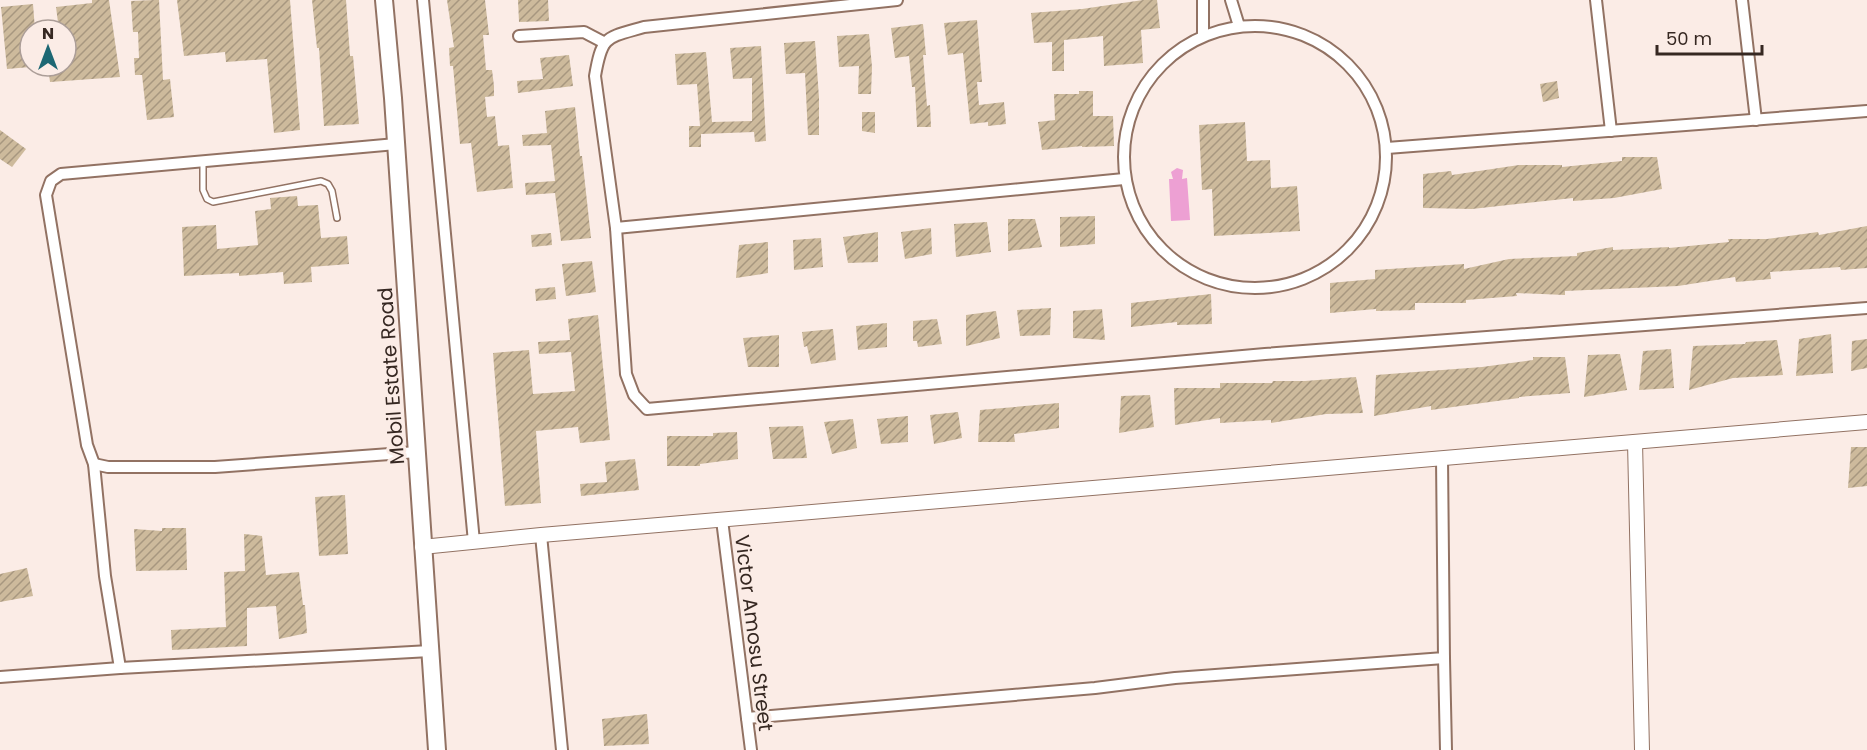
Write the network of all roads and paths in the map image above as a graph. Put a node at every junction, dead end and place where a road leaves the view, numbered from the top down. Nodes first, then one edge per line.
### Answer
1 (384, 0) edge
2 (423, 0) edge
3 (897, 0) edge
4 (1203, 0) edge
5 (1231, 0) edge
6 (1596, 0) edge
7 (1742, 0) edge
8 (1239, 26) junction
9 (1203, 35) junction
10 (519, 36) dead end
11 (605, 43) junction
12 (1867, 111) edge
13 (1756, 120) junction
14 (1611, 131) junction
15 (396, 144) junction
16 (1387, 148) junction
17 (203, 163) junction
18 (1124, 179) junction
19 (337, 218) dead end
20 (616, 228) junction
21 (1867, 308) edge
22 (1867, 422) edge
23 (1635, 442) junction
24 (417, 452) junction
25 (1442, 458) junction
26 (94, 464) junction
27 (722, 520) junction
28 (541, 535) junction
29 (474, 542) junction
30 (422, 548) junction
31 (430, 651) junction
32 (1444, 658) junction
33 (120, 668) junction
34 (0, 677) edge
35 (747, 718) junction
36 (437, 750) edge
37 (562, 750) edge
38 (751, 750) edge
39 (1446, 750) edge
40 (1642, 750) edge

1 - 15 main road, Mobil Estate Road
2 - 29 street
3 - 11 street
4 - 9 street
5 - 8 street
6 - 14 street
7 - 13 street
8 - 9 street
8 - 16 street
9 - 18 street
10 - 11 street
11 - 20 street
12 - 13 street
13 - 14 street
14 - 16 street
15 - 17 street
15 - 24 main road, Mobil Estate Road
16 - 18 street
17 - 19 lane
17 - 26 street
18 - 20 street
20 - 21 street
22 - 23 street
23 - 25 street
23 - 40 street
24 - 26 street
24 - 30 main road, Mobil Estate Road
25 - 27 street
25 - 32 street
26 - 33 street
27 - 28 street
27 - 35 street, Victor Amosu Street
28 - 29 street
28 - 37 street
29 - 30 street
30 - 31 main road, Mobil Estate Road
31 - 33 street
31 - 36 main road, Mobil Estate Road
32 - 35 street
32 - 39 street
33 - 34 street
35 - 38 street, Victor Amosu Street

